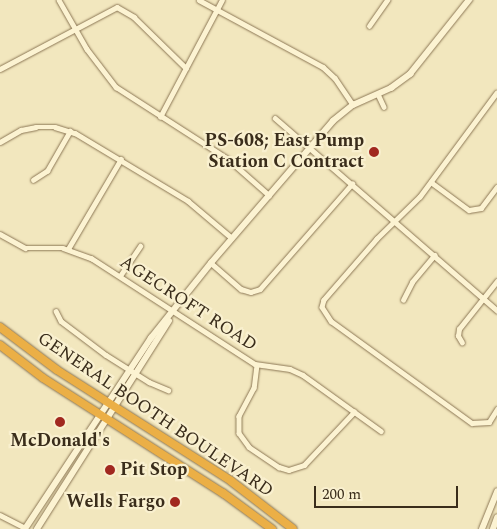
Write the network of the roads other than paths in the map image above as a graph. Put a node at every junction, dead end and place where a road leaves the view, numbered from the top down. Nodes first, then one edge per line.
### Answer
1 (59, 0) edge
2 (199, 0) edge
3 (222, 0) edge
4 (387, 0) edge
5 (469, 0) edge
6 (216, 11) junction
7 (369, 26) dead end
8 (74, 27) junction
9 (186, 68) junction
10 (0, 69) edge
11 (378, 94) junction
12 (497, 94) edge
13 (353, 105) junction
14 (384, 107) dead end
15 (160, 117) junction
16 (275, 118) dead end
17 (70, 131) junction
18 (0, 142) edge
19 (310, 148) junction
20 (120, 159) junction
21 (32, 180) dead end
22 (432, 182) junction
23 (352, 184) junction
24 (497, 187) edge
25 (269, 195) junction
26 (396, 222) junction
27 (0, 234) edge
28 (232, 238) junction
29 (140, 246) dead end
30 (68, 249) junction
31 (435, 255) junction
32 (211, 263) junction
33 (120, 276) junction
34 (497, 280) edge
35 (484, 298) junction
36 (403, 300) dead end
37 (175, 310) junction
38 (497, 310) edge
39 (56, 311) dead end
40 (0, 327) edge
41 (462, 343) dead end
42 (0, 345) edge
43 (257, 365) junction
44 (129, 370) junction
45 (136, 375) junction
46 (168, 390) dead end
47 (106, 402) junction
48 (114, 407) junction
49 (497, 409) edge
50 (354, 412) junction
51 (99, 414) junction
52 (106, 419) junction
53 (381, 431) dead end
54 (497, 492) edge
55 (0, 516) edge
56 (497, 518) edge
57 (25, 529) edge
58 (37, 529) edge
59 (272, 529) edge
60 (293, 529) edge
61 (482, 529) edge
62 (493, 529) edge

1 - 8 street
2 - 6 street
3 - 6 street
4 - 7 street
5 - 11 street
6 - 9 street
6 - 13 street
8 - 9 street
8 - 10 street
8 - 15 street
9 - 15 street
11 - 13 street
11 - 14 street
12 - 22 street
13 - 19 street
15 - 25 street
16 - 19 street
17 - 18 street
17 - 20 street
17 - 21 street
19 - 23 street
19 - 25 street
20 - 28 street
20 - 30 street
22 - 24 street
22 - 26 street
23 - 26 street
23 - 32 street
25 - 28 street
26 - 31 street
26 - 49 street
27 - 30 street, AGECROFT ROAD
28 - 32 street
29 - 33 street
30 - 33 street, AGECROFT ROAD
31 - 35 street
31 - 36 street
32 - 37 street
33 - 37 street, AGECROFT ROAD
34 - 35 street
35 - 38 street
35 - 41 street
37 - 43 street, AGECROFT ROAD
37 - 44 street
37 - 45 street
39 - 44 street
40 - 47 highway, GENERAL BOOTH BOULEVARD
42 - 51 highway, GENERAL BOOTH BOULEVARD
43 - 50 street, AGECROFT ROAD
43 - 50 street
44 - 45 street
44 - 47 street
45 - 46 street
45 - 48 street
47 - 48 highway, GENERAL BOOTH BOULEVARD
47 - 51 street
48 - 52 street
48 - 60 highway, GENERAL BOOTH BOULEVARD
50 - 53 street, AGECROFT ROAD
51 - 52 highway, GENERAL BOOTH BOULEVARD
51 - 57 street
52 - 58 street
52 - 59 highway, GENERAL BOOTH BOULEVARD
54 - 61 street
55 - 57 street
56 - 62 street

